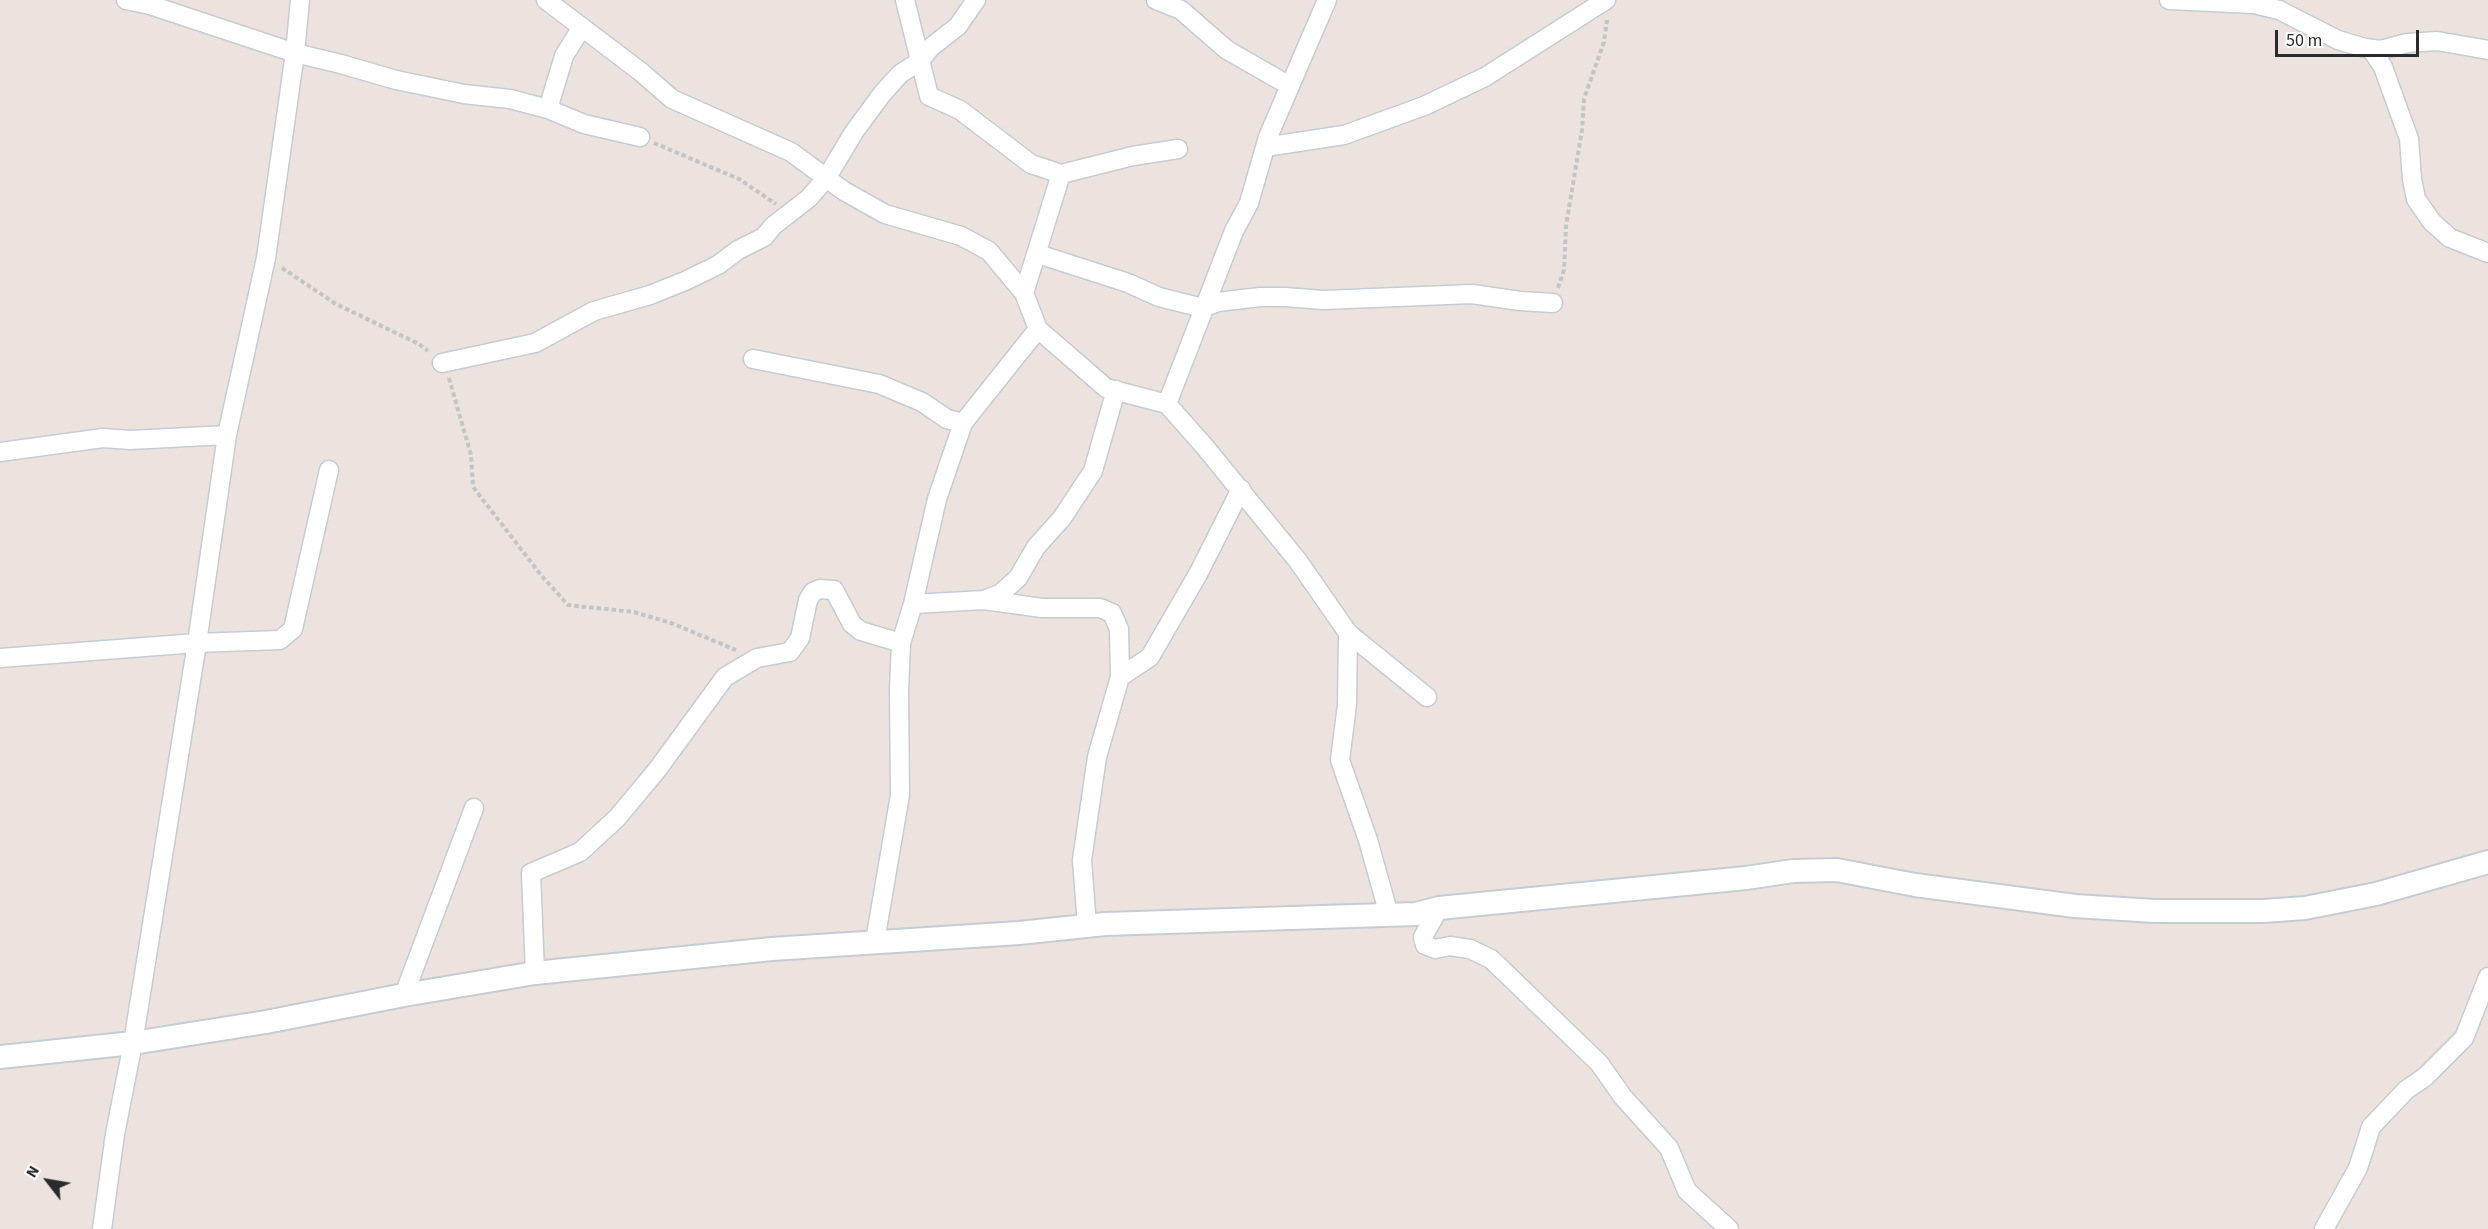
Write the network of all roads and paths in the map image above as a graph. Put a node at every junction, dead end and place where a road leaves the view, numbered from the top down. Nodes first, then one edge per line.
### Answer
1 (126, 0) edge
2 (300, 0) edge
3 (546, 0) edge
4 (905, 0) edge
5 (976, 0) edge
6 (1156, 0) edge
7 (1327, 0) edge
8 (2169, 0) edge
9 (1606, 9) edge
10 (582, 27) junction
11 (2371, 49) junction
12 (2488, 50) edge
13 (295, 53) junction
14 (920, 62) junction
15 (1290, 86) junction
16 (548, 109) junction
17 (640, 137) joint
18 (1265, 147) junction
19 (1178, 149) dead end
20 (1061, 174) junction
21 (827, 177) junction
22 (790, 214) junction
23 (2488, 253) edge
24 (1038, 254) junction
25 (266, 258) junction
26 (1024, 293) junction
27 (1553, 303) joint
28 (1203, 308) junction
29 (1038, 329) junction
30 (753, 359) dead end
31 (442, 363) junction
32 (1116, 390) junction
33 (1167, 404) junction
34 (963, 423) junction
35 (227, 435) junction
36 (0, 452) edge
37 (329, 470) dead end
38 (1241, 489) junction
39 (984, 600) junction
40 (913, 604) junction
41 (1348, 633) junction
42 (197, 643) junction
43 (901, 643) junction
44 (0, 658) edge
45 (757, 658) junction
46 (1120, 677) junction
47 (1427, 697) dead end
48 (474, 808) dead end
49 (2488, 862) edge
50 (1439, 908) junction
51 (1389, 915) junction
52 (1087, 926) junction
53 (875, 941) junction
54 (535, 974) junction
55 (2488, 977) edge
56 (404, 994) junction
57 (133, 1043) junction
58 (0, 1057) edge
59 (102, 1229) edge
60 (1729, 1229) edge
61 (2324, 1229) edge

1 - 13 street
2 - 13 street
3 - 10 street
4 - 14 street
5 - 14 street
6 - 15 street
7 - 15 street
8 - 11 street
9 - 18 street
9 - 27 path
10 - 16 street
10 - 21 street
11 - 12 street
11 - 23 street
13 - 16 street
13 - 25 street
14 - 20 street
14 - 21 street
15 - 18 street
16 - 17 street
17 - 22 path
18 - 28 street
19 - 20 street
20 - 24 street
21 - 22 street
21 - 26 street
22 - 31 street
24 - 26 street
24 - 28 street
25 - 31 path
25 - 35 street
26 - 29 street
27 - 28 street
28 - 33 street
29 - 32 street
29 - 34 street
30 - 34 street
31 - 45 path
32 - 33 street
32 - 39 street
33 - 38 street
34 - 40 street
35 - 36 street
35 - 42 street
37 - 42 street
38 - 41 street
38 - 46 street
39 - 40 street
39 - 46 street
40 - 43 street
41 - 47 street
41 - 51 street
42 - 44 street
42 - 57 street
43 - 45 street
43 - 53 street
45 - 54 street
46 - 52 street
48 - 56 street
49 - 50 street
50 - 51 street
50 - 60 street
51 - 52 street
52 - 53 street
53 - 54 street
54 - 56 street
55 - 61 street
56 - 57 street
57 - 58 street
57 - 59 street

